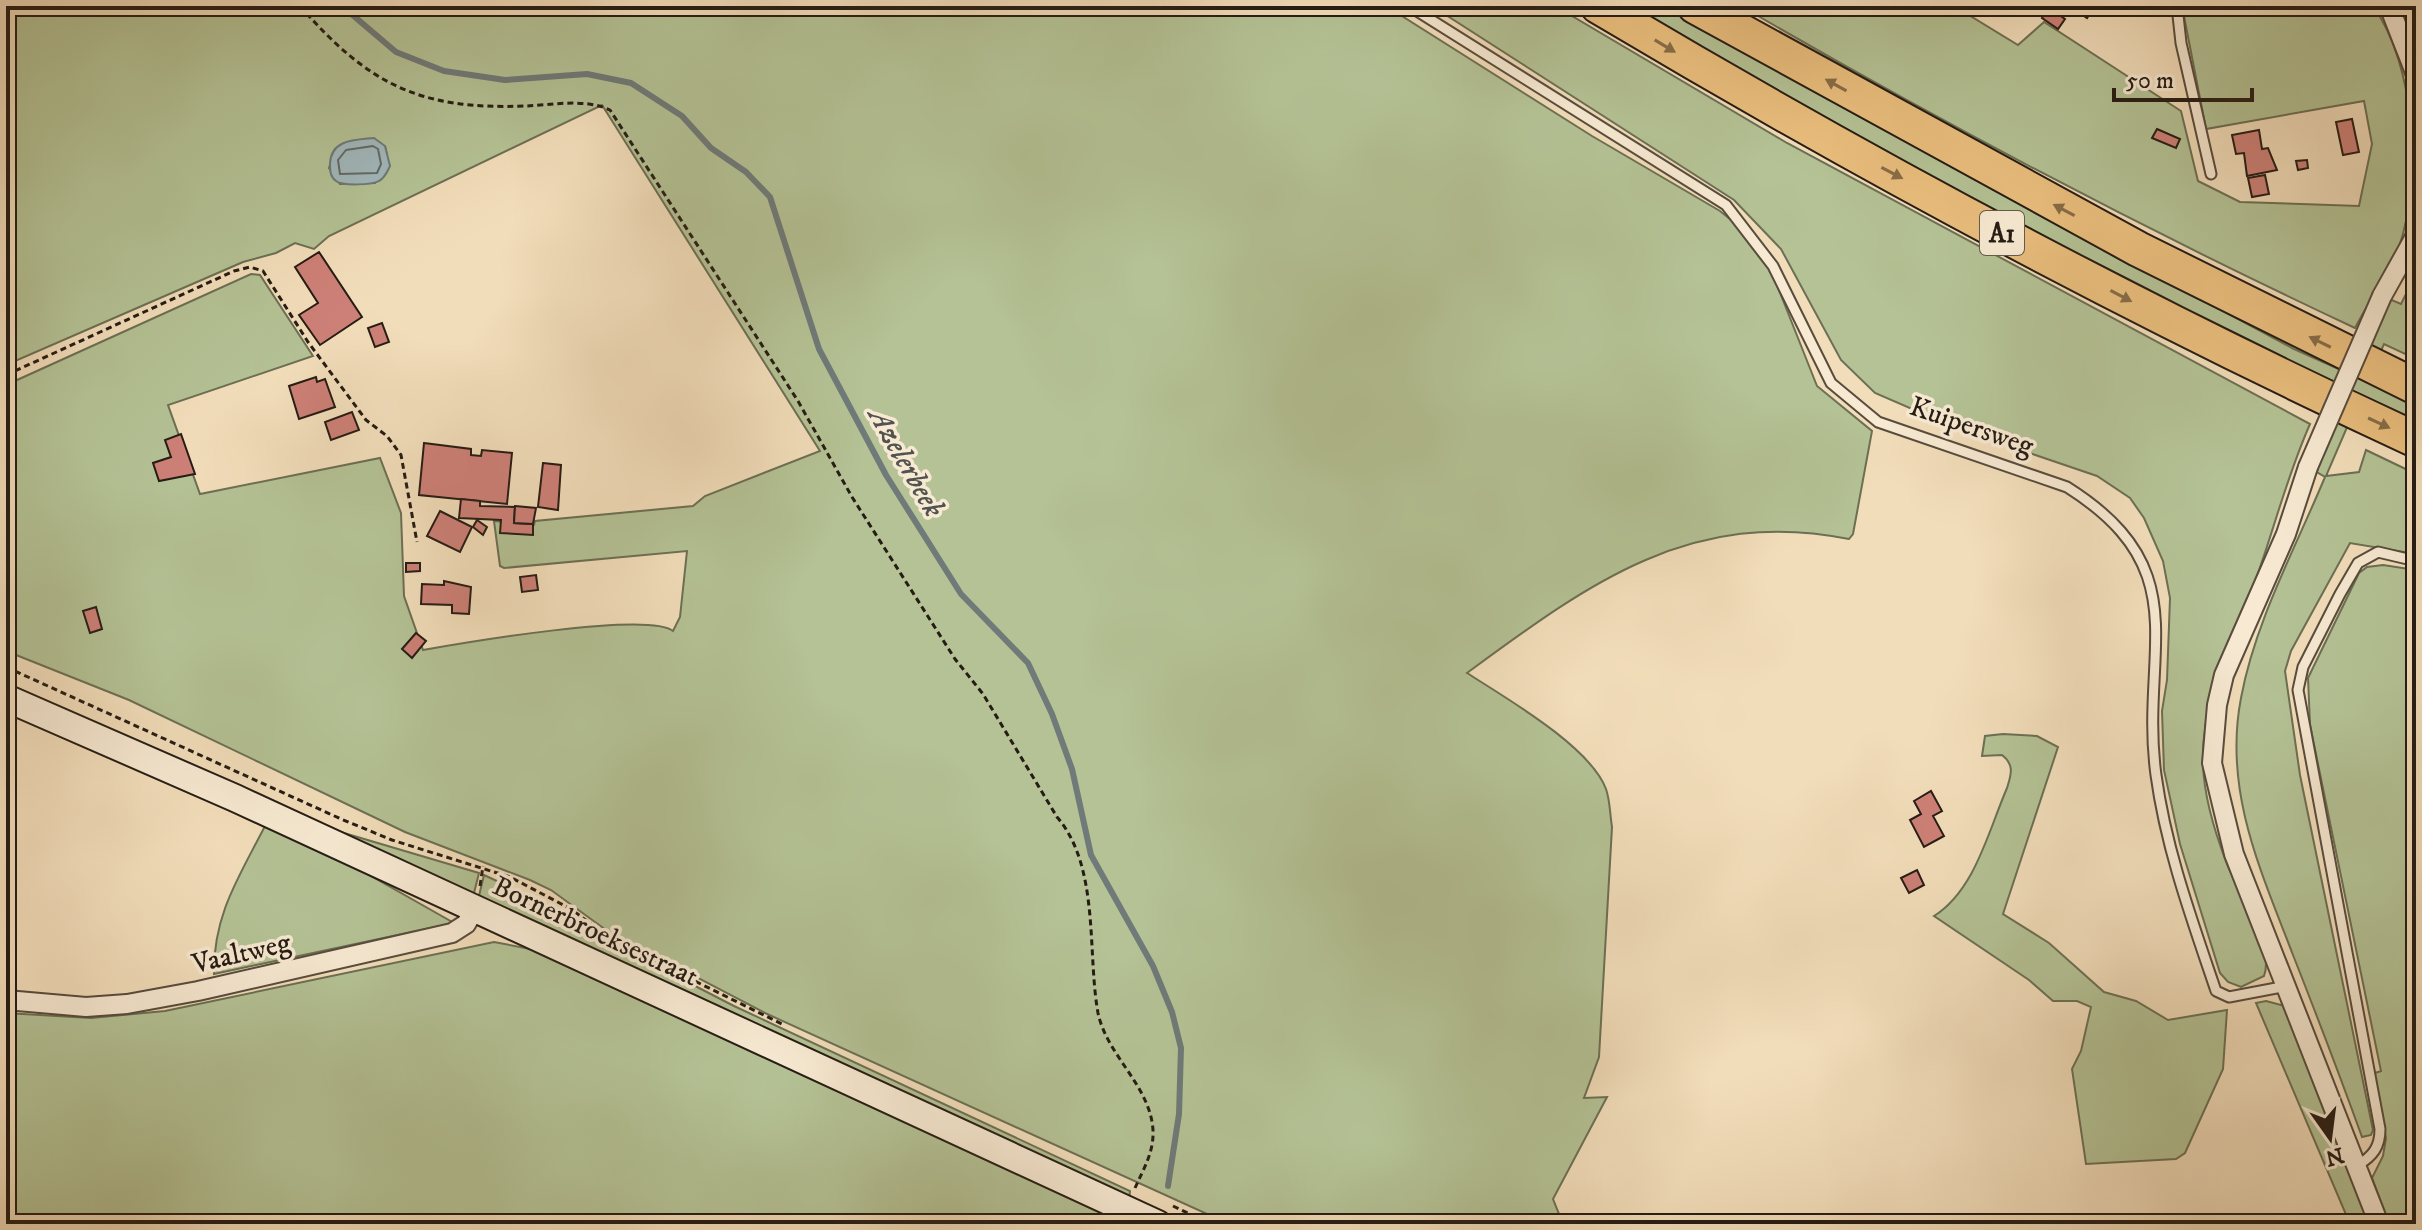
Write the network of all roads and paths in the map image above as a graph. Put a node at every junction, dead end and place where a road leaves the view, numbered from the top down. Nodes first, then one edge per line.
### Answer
1 (300, 6) edge
2 (1409, 6) edge
3 (1598, 6) edge
4 (1695, 6) edge
5 (2177, 6) edge
6 (2389, 6) edge
7 (2416, 75) edge
8 (2211, 174) dead end
9 (2416, 235) edge
10 (6, 375) edge
11 (2416, 387) edge
12 (2416, 440) edge
13 (417, 542) dead end
14 (2416, 561) edge
15 (6, 667) edge
16 (6, 698) edge
17 (475, 909) junction
18 (2287, 986) junction
19 (6, 1000) edge
20 (786, 1026) dead end
21 (2358, 1165) junction
22 (1130, 1208) edge
23 (1158, 1224) edge
24 (2379, 1224) edge

1 - 22 path
2 - 18 lane, Kuipersweg
3 -> 12 highway, A1
11 -> 4 highway, A1
5 - 8 lane
6 - 7 street
9 - 18 street, bridge
10 - 13 path
14 - 21 lane
15 - 20 path, Bornerbroeksestraat
16 - 17 main road, Bornerbroeksestraat
17 - 19 street, Vaaltweg
17 - 22 main road, Bornerbroeksestraat
18 - 21 street
21 - 24 street
22 - 23 main road, Bornerbroeksestraat

